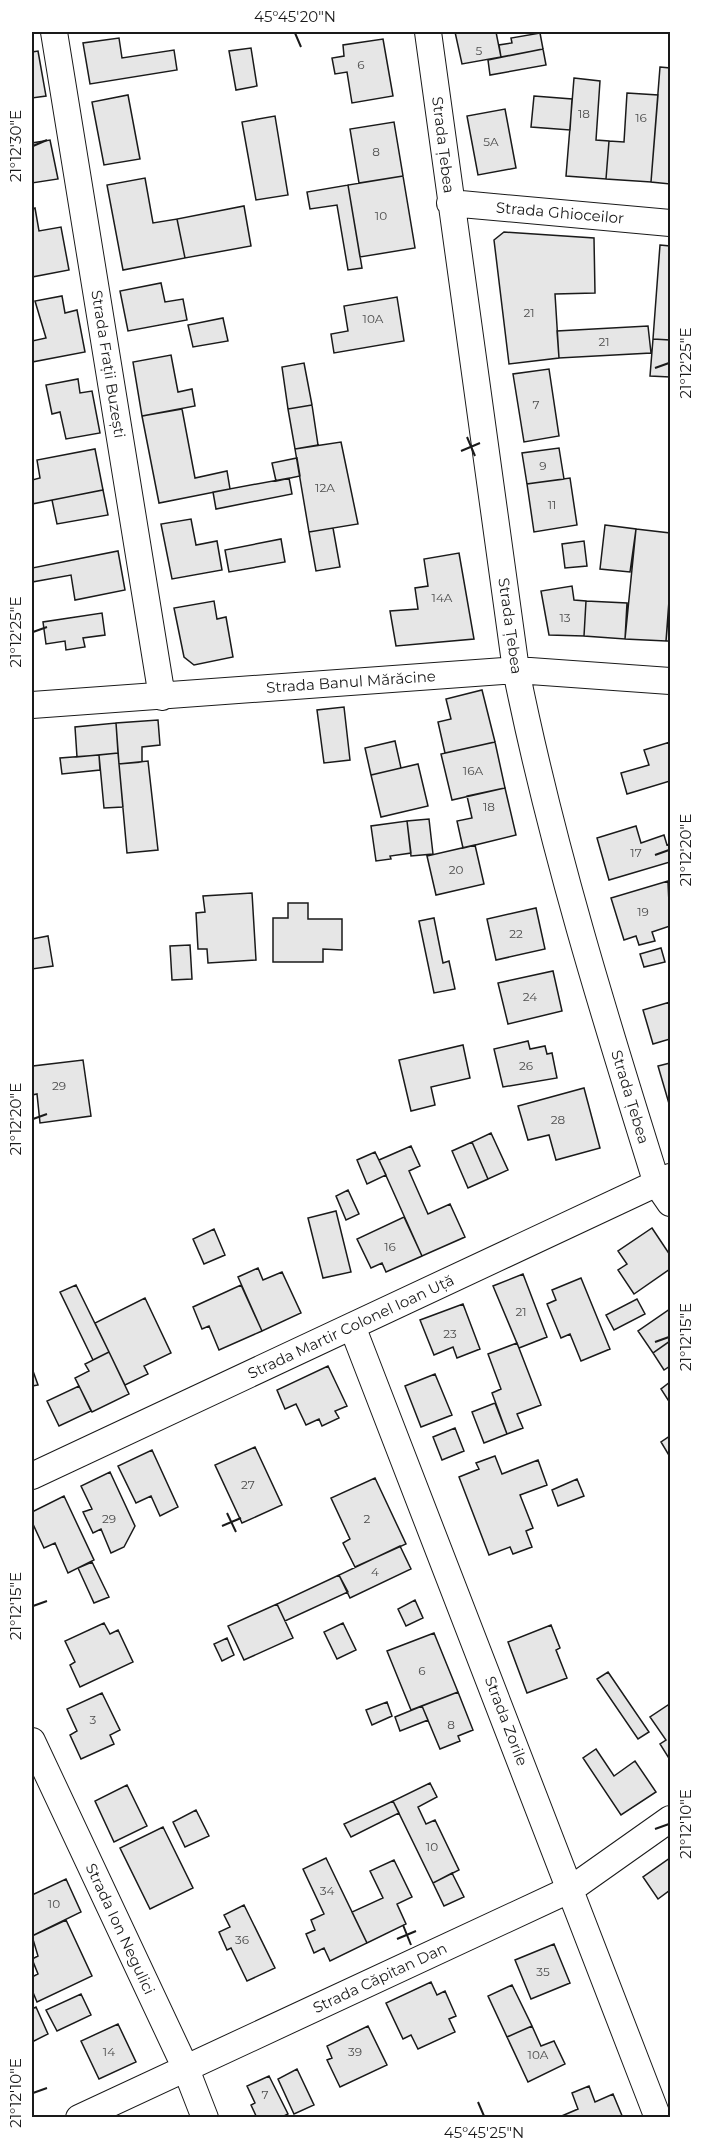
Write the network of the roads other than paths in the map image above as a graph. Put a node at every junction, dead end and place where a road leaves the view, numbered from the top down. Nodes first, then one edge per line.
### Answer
1 (54, 32) edge
2 (428, 32) edge
3 (450, 203) junction
4 (670, 222) edge
5 (516, 670) junction
6 (670, 681) edge
7 (162, 697) junction
8 (32, 705) edge
9 (666, 1188) edge
10 (352, 1326) junction
11 (32, 1476) edge
12 (32, 1741) edge
13 (670, 1819) edge
14 (571, 1889) junction
15 (186, 2069) junction
16 (80, 2118) edge
17 (205, 2118) edge
18 (658, 2118) edge

1 - 7 street, Strada Frații Buzești
2 - 3 street, Strada Țebea
3 - 4 street, Strada Ghioceilor
3 - 5 street, Strada Țebea
5 - 6 street, Strada Banul Mărăcine
5 - 7 street, Strada Banul Mărăcine
5 - 9 street, Strada Țebea
7 - 8 street, Strada Banul Mărăcine
9 - 10 street, Strada Martir Colonel Ioan Uță
10 - 11 street, Strada Martir Colonel Ioan Uță
10 - 14 street, Strada Zorile
12 - 15 street, Strada Ion Negulici
13 - 14 street, Strada Căpitan Dan
14 - 15 street, Strada Căpitan Dan
14 - 18 street, Strada Zorile
15 - 16 street, Strada Căpitan Dan
15 - 17 street, Strada Ion Negulici

